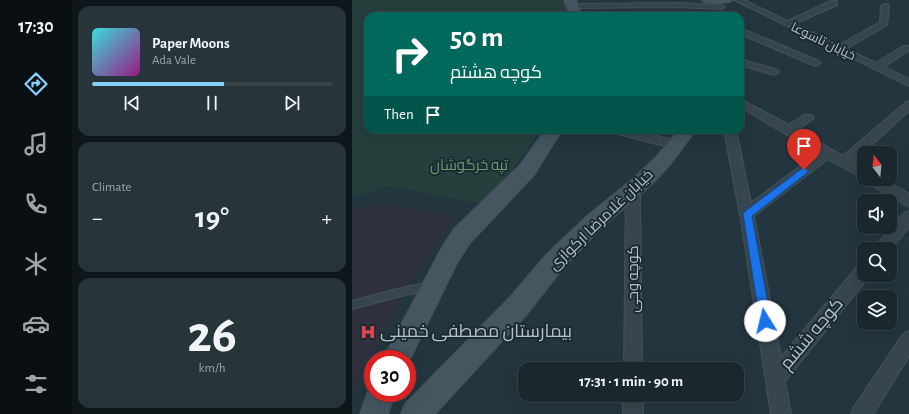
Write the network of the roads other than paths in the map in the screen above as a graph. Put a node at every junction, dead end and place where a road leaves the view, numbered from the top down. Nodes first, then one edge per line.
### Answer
1 (708, 0) edge
2 (738, 0) edge
3 (834, 3) dead end
4 (722, 6) edge
5 (885, 6) dead end
6 (573, 7) edge
7 (787, 24) junction
8 (744, 33) edge
9 (906, 48) dead end
10 (839, 49) junction
11 (744, 63) edge
12 (816, 63) dead end
13 (877, 67) junction
14 (774, 72) dead end
15 (909, 83) edge
16 (744, 104) edge
17 (909, 105) edge
18 (808, 118) dead end
19 (789, 130) junction
20 (551, 134) edge
21 (655, 134) edge
22 (731, 134) edge
23 (682, 137) edge
24 (827, 153) junction
25 (844, 163) junction
26 (857, 170) edge
27 (884, 186) edge
28 (633, 190) junction
29 (909, 201) edge
30 (747, 214) junction
31 (909, 217) edge
32 (888, 242) edge
33 (857, 279) edge
34 (434, 286) junction
35 (352, 305) edge
36 (909, 340) edge
37 (401, 350) edge
38 (633, 362) edge
39 (775, 378) junction
40 (378, 402) edge
41 (633, 402) edge
42 (374, 414) edge
43 (415, 414) edge
44 (633, 414) edge
45 (780, 414) edge
46 (861, 414) edge

1 - 4 street
2 - 7 street, خیابان تاسوعا
3 - 7 street
4 - 6 street
5 - 10 street
7 - 10 street, خیابان تاسوعا
8 - 12 street
9 - 13 street
10 - 13 street, خیابان تاسوعا
11 - 14 street
13 - 15 street, خیابان تاسوعا
16 - 19 street
17 - 25 street
18 - 19 street
19 - 24 street
20 - 34 street
21 - 23 street
22 - 30 street
23 - 28 street, خیابان غلامرضا ارکوازی
24 - 25 street
24 - 30 street
25 - 26 street
27 - 29 street
28 - 38 street, کوچه وحی
28 - 43 street, خیابان غلامرضا ارکوازی
30 - 39 street
31 - 32 street
33 - 39 street, کوچه ششم
34 - 35 lane
34 - 37 street
36 - 46 street
39 - 45 street
40 - 42 street
41 - 44 street

